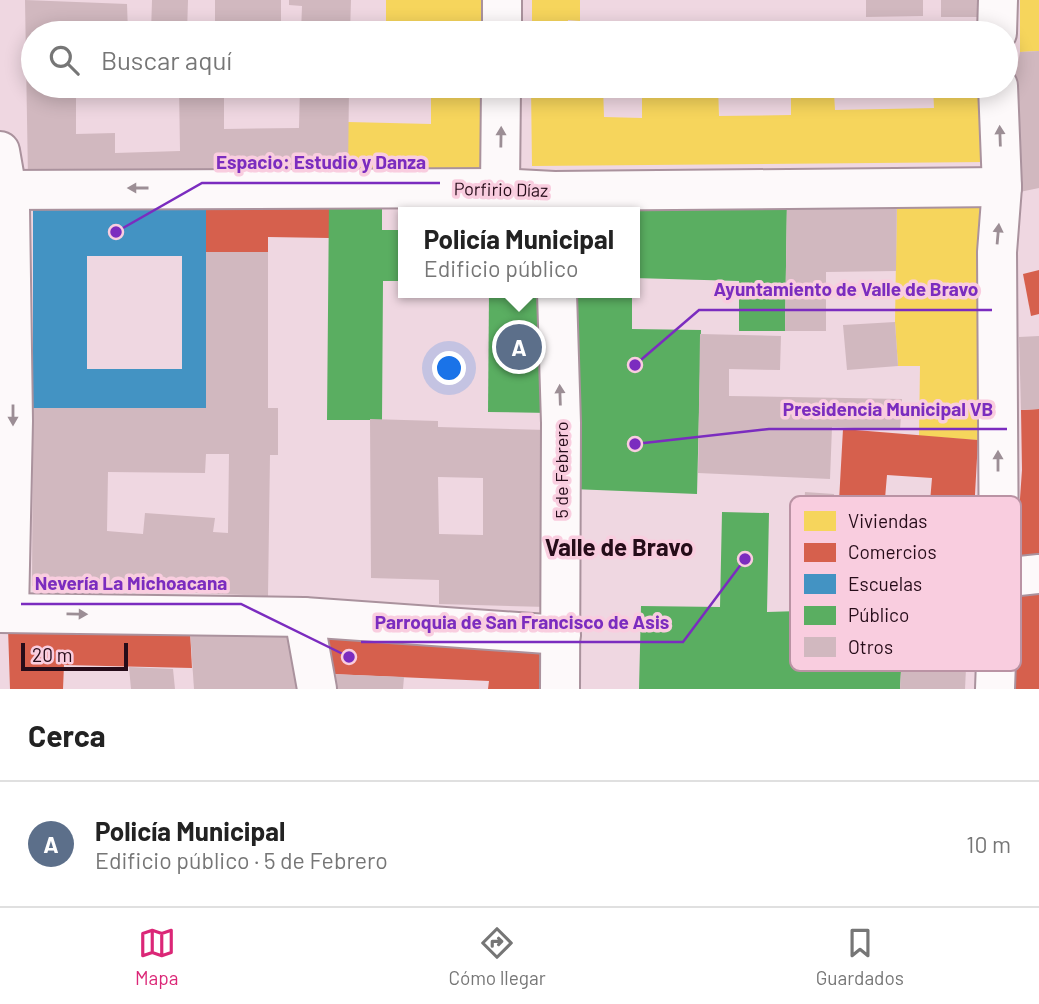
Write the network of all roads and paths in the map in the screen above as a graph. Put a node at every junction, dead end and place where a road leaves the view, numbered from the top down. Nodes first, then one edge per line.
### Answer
1 (502, 0) edge
2 (998, 0) edge
3 (502, 21) edge
4 (997, 21) edge
5 (501, 98) edge
6 (998, 98) edge
7 (0, 151) edge
8 (1002, 187) junction
9 (500, 188) junction
10 (3, 190) edge
11 (554, 202) edge
12 (557, 298) edge
13 (998, 496) edge
14 (1039, 573) edge
15 (1021, 575) edge
16 (5, 613) edge
17 (304, 617) junction
18 (561, 635) junction
19 (996, 671) edge
20 (317, 689) edge
21 (560, 689) edge
22 (995, 689) edge

1 - 3 street
2 - 4 street
9 -> 5 street
8 -> 6 street
7 - 10 street
8 - 11 street, Porfirio Díaz
13 -> 8 street
9 -> 10 street, Porfirio Díaz
9 - 11 street, Porfirio Díaz
10 -> 16 street
18 -> 12 street, 5 de Febrero
14 - 15 street
16 -> 17 street
17 - 18 street
17 - 20 street
18 - 21 street, 5 de Febrero
19 - 22 street

